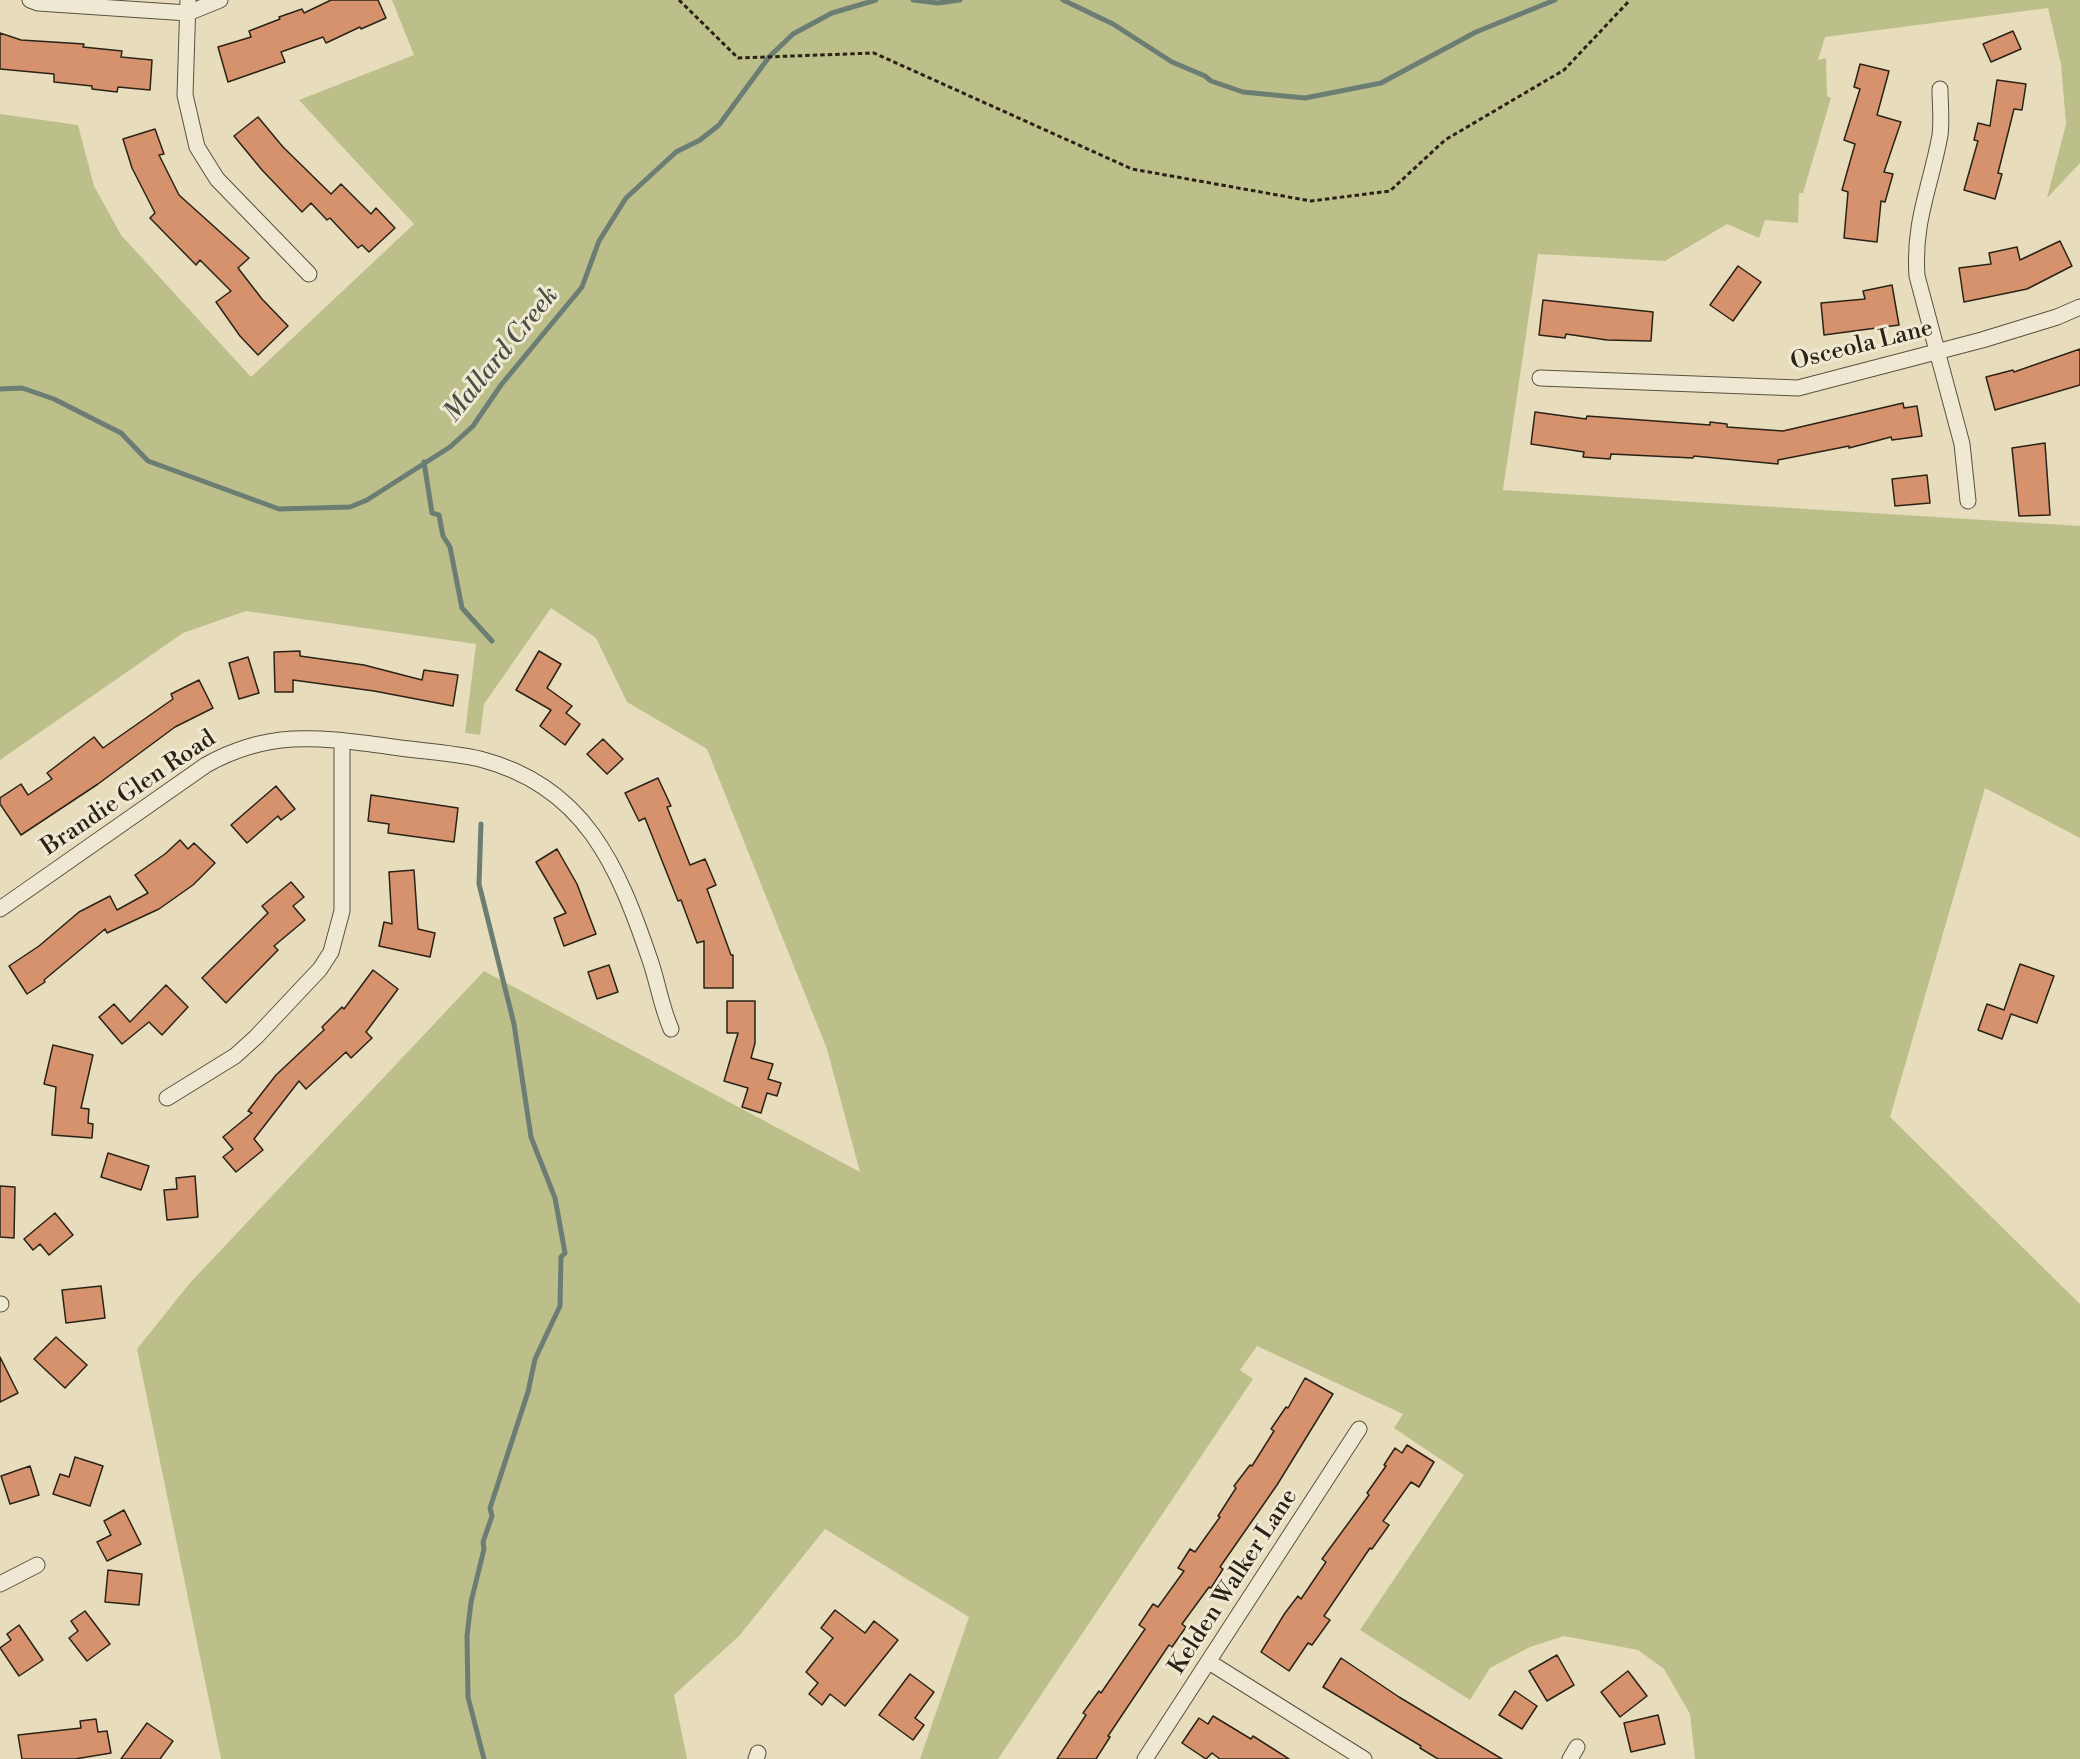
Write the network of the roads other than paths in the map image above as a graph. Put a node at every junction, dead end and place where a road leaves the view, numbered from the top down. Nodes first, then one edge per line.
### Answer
1 (30, 0) edge
2 (220, 0) edge
3 (188, 7) edge
4 (1940, 88) dead end
5 (309, 274) dead end
6 (2080, 307) edge
7 (1936, 351) junction
8 (1540, 378) dead end
9 (1968, 501) dead end
10 (342, 741) junction
11 (0, 909) edge
12 (671, 1029) dead end
13 (167, 1098) dead end
14 (1359, 1429) dead end
15 (37, 1565) dead end
16 (0, 1584) edge
17 (1209, 1662) junction
18 (1145, 1759) edge
19 (1364, 1759) edge

1 - 3 street
2 - 3 street
3 - 5 street
4 - 7 street
6 - 7 street, Osceola Lane
7 - 8 street, Osceola Lane
7 - 9 street
10 - 11 street, Brandie Glen Road
10 - 12 street, Brandie Glen Road
10 - 13 street
14 - 17 street, Kelden Walker Lane
15 - 16 street
17 - 18 street, Kelden Walker Lane
17 - 19 street

